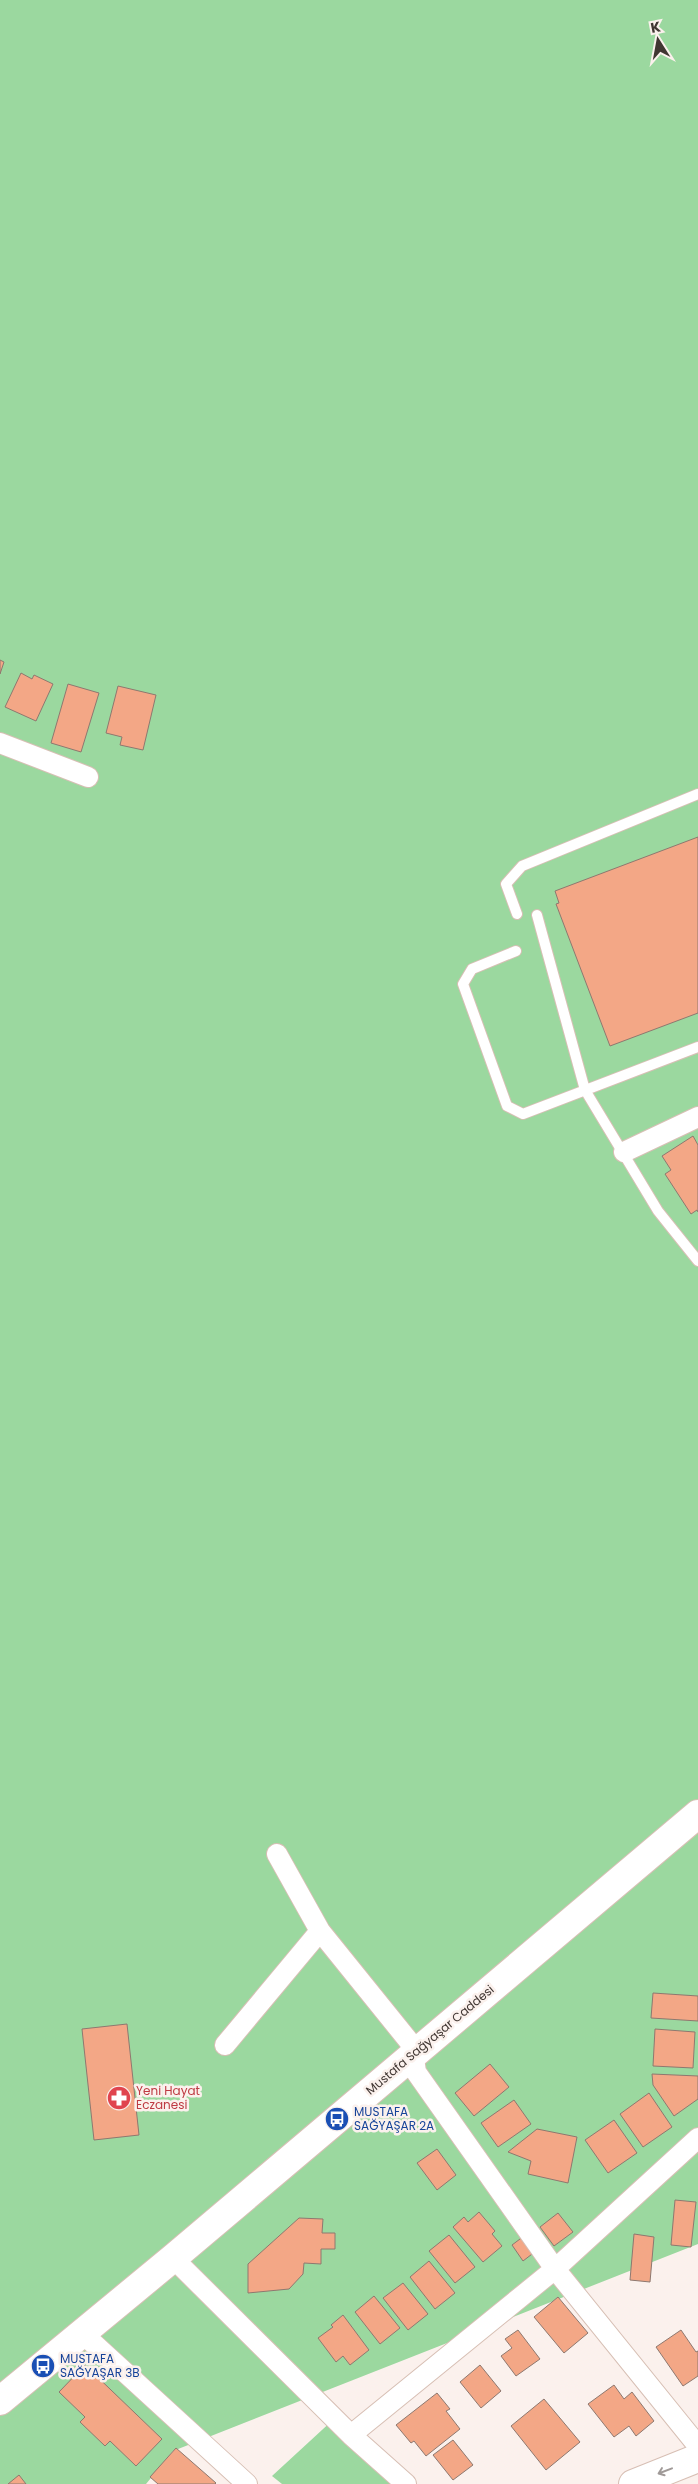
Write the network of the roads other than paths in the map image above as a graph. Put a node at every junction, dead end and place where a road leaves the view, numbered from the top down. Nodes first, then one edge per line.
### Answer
1 (0, 743) edge
2 (88, 777) dead end
3 (698, 794) edge
4 (517, 914) dead end
5 (537, 915) dead end
6 (516, 951) dead end
7 (698, 1046) edge
8 (585, 1090) junction
9 (698, 1116) edge
10 (624, 1152) junction
11 (698, 1261) edge
12 (698, 1814) edge
13 (277, 1854) dead end
14 (320, 1931) junction
15 (225, 2045) dead end
16 (413, 2055) junction
17 (698, 2138) edge
18 (174, 2258) junction
19 (554, 2269) junction
20 (82, 2334) junction
21 (0, 2401) edge
22 (350, 2434) junction
23 (698, 2446) edge
24 (698, 2458) edge
25 (247, 2484) edge
26 (406, 2484) edge
27 (632, 2484) edge

1 - 2 street
3 - 4 lane
5 - 8 lane
6 - 8 lane
7 - 8 lane
8 - 10 lane
9 - 10 street
10 - 11 lane
12 - 16 street, Mustafa Sağyaşar Caddesi
13 - 14 street
14 - 15 street
14 - 16 street
16 - 18 street, Mustafa Sağyaşar Caddesi
16 - 19 street
17 - 19 street
18 - 20 street, Mustafa Sağyaşar Caddesi
18 - 22 street
19 - 22 street
19 - 23 street
20 - 21 street, Mustafa Sağyaşar Caddesi
20 - 25 street
22 - 26 street
24 -> 27 street

